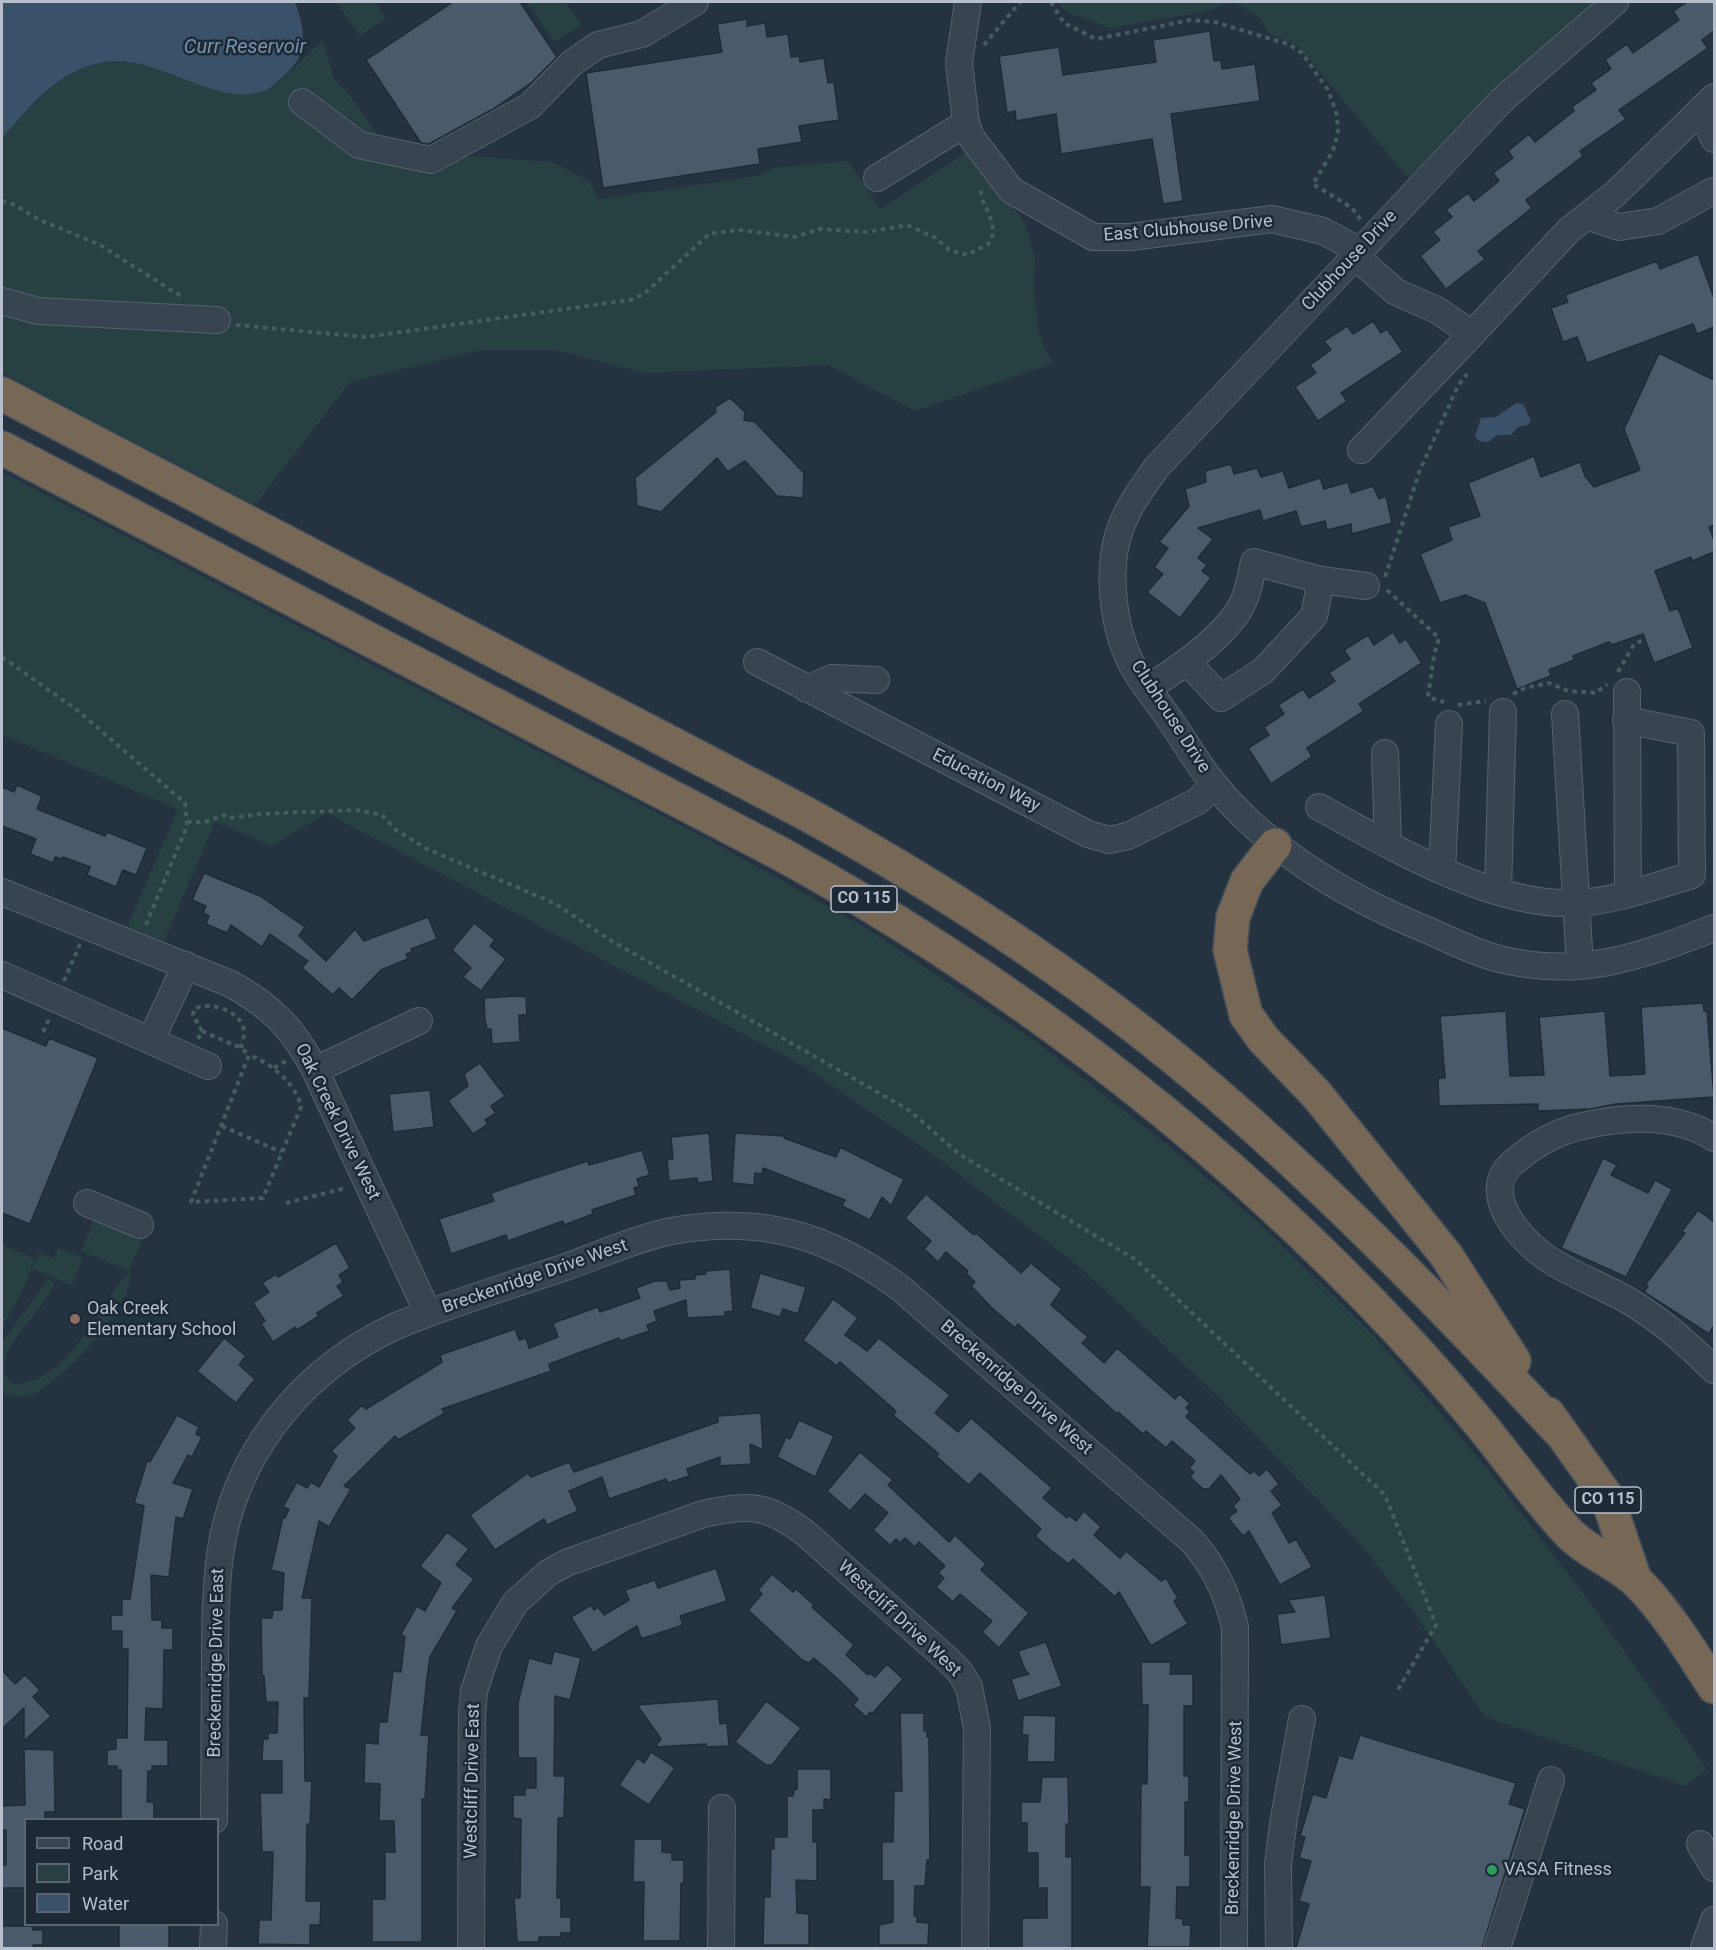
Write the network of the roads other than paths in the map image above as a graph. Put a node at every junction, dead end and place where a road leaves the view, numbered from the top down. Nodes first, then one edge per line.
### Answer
1 (695, 2) edge
2 (968, 2) edge
3 (1615, 2) edge
4 (302, 102) dead end
5 (1708, 103) edge
6 (966, 123) junction
7 (1714, 139) edge
8 (877, 178) dead end
9 (1714, 190) edge
10 (1587, 216) junction
11 (1363, 248) junction
12 (2, 301) edge
13 (217, 320) road end
14 (1472, 334) junction
15 (2, 394) edge
16 (2, 448) edge
17 (1362, 450) dead end
18 (1321, 580) junction
19 (1366, 586) dead end
20 (1187, 662) junction
21 (757, 663) dead end
22 (876, 680) dead end
23 (1617, 683) road end
24 (1148, 688) junction
25 (807, 689) junction
26 (1502, 702) road end
27 (1450, 710) road end
28 (1565, 714) dead end
29 (1626, 720) junction
30 (1385, 753) dead end
31 (1214, 784) junction
32 (1319, 807) dead end
33 (1388, 844) junction
34 (1275, 845) junction
35 (1442, 870) junction
36 (1498, 890) junction
37 (2, 892) edge
38 (1628, 894) junction
39 (1577, 903) junction
40 (1714, 928) edge
41 (186, 965) junction
42 (1580, 966) junction
43 (2, 975) edge
44 (419, 1021) dead end
45 (152, 1040) junction
46 (208, 1066) dead end
47 (315, 1070) junction
48 (1714, 1138) edge
49 (87, 1203) dead end
50 (140, 1225) dead end
51 (428, 1313) junction
52 (1714, 1370) edge
53 (1559, 1431) junction
54 (760, 1507) joint
55 (1635, 1580) junction
56 (1714, 1687) edge
57 (1302, 1719) dead end
58 (1551, 1780) dead end
59 (722, 1808) dead end
60 (214, 1818) edge
61 (1700, 1844) dead end
62 (1714, 1868) edge
63 (214, 1926) edge
64 (213, 1948) edge
65 (471, 1948) edge
66 (721, 1948) edge
67 (975, 1948) edge
68 (1234, 1948) edge
69 (1279, 1948) edge
70 (1497, 1948) edge

1 - 4 street
2 - 6 street, East Clubhouse Drive
3 - 11 street, Clubhouse Drive
5 - 7 street
5 - 10 street
6 - 8 street
6 - 11 street, East Clubhouse Drive
9 - 10 street
10 - 14 street
11 - 14 street, East Clubhouse Drive
11 - 24 street, Clubhouse Drive
12 - 13 street
14 - 17 street
15 - 53 highway, CO 115
16 - 55 highway, CO 115
18 - 19 street
18 - 20 street
18 - 20 street
20 - 24 street
21 - 25 street, Education Way
22 - 25 street
23 - 29 street
24 - 31 street, Clubhouse Drive
25 - 31 street, Education Way
26 - 36 street
27 - 35 street
28 - 39 street
29 - 38 street
29 - 38 street
30 - 33 street
31 - 34 street, Clubhouse Drive
32 - 33 street
33 - 35 street
34 - 42 street, Clubhouse Drive
34 - 53 highway
35 - 36 street
36 - 39 street
37 - 41 street, Oak Creek Drive West
38 - 39 street
39 - 42 street
40 - 42 street, Clubhouse Drive
41 - 45 street
41 - 47 street, Oak Creek Drive West
43 - 45 street
44 - 47 street
45 - 46 street
47 - 51 street, Oak Creek Drive West
48 - 52 street
49 - 50 street
51 - 60 street, Breckenridge Drive East
51 - 68 street, Breckenridge Drive West
53 - 55 highway, CO 115
54 - 65 street, Westcliff Drive East
54 - 67 street, Westcliff Drive West
55 - 56 highway, CO 115
57 - 69 street
58 - 70 street
59 - 66 street
61 - 62 street
63 - 64 street

